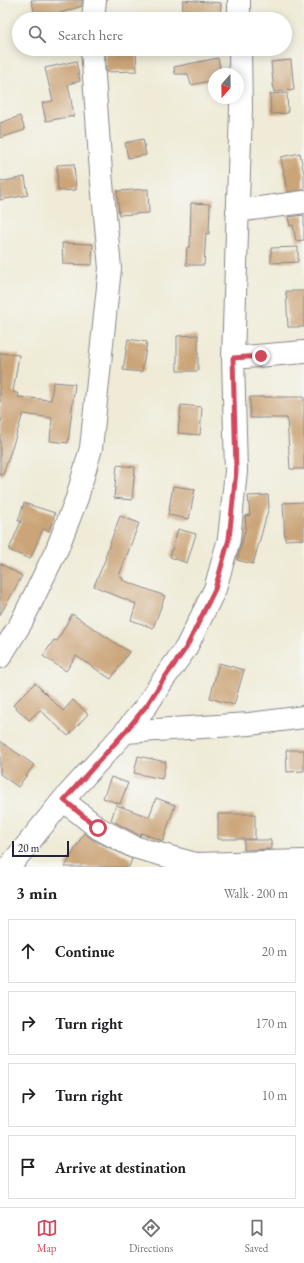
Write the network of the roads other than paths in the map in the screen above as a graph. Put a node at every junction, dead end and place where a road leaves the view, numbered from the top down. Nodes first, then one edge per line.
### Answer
1 (95, 0) edge
2 (239, 0) edge
3 (94, 12) edge
4 (240, 12) edge
5 (93, 56) edge
6 (240, 56) edge
7 (304, 202) edge
8 (237, 211) junction
9 (304, 352) edge
10 (233, 358) junction
11 (0, 657) edge
12 (304, 717) edge
13 (125, 732) junction
14 (64, 800) junction
15 (304, 861) edge
16 (9, 867) edge

1 - 3 street
2 - 4 street
5 - 11 street
6 - 8 street
7 - 8 street
8 - 10 street
9 - 10 street
10 - 13 street
12 - 13 street
13 - 14 street
14 - 15 street
14 - 16 street

